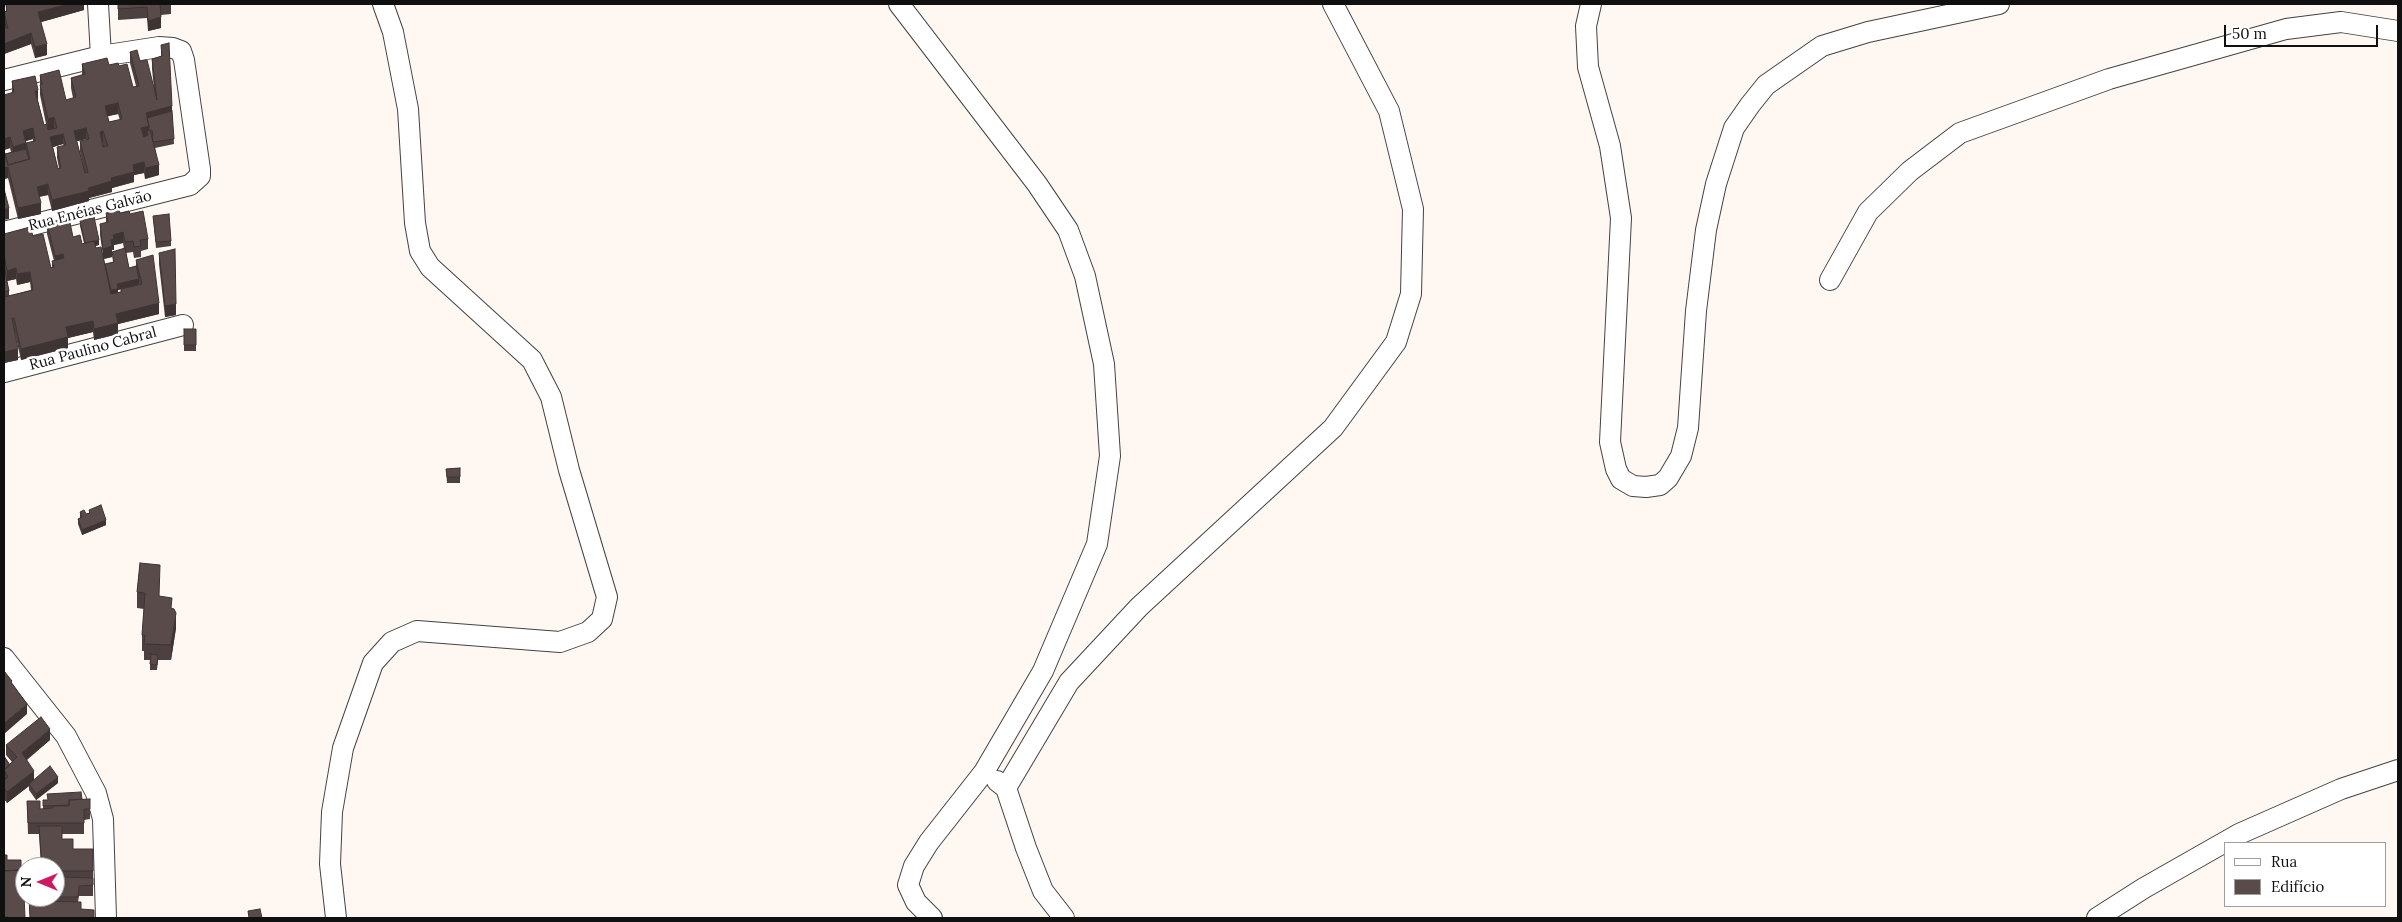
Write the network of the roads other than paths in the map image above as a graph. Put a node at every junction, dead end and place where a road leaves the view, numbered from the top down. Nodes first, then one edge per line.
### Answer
1 (98, 4) edge
2 (383, 4) edge
3 (899, 4) edge
4 (1333, 4) edge
5 (1591, 4) edge
6 (1999, 4) edge
7 (2398, 31) edge
8 (101, 56) junction
9 (4, 80) edge
10 (4, 232) edge
11 (1830, 280) dead end
12 (183, 325) dead end
13 (4, 372) edge
14 (4, 658) edge
15 (2398, 770) edge
16 (984, 772) junction
17 (1006, 788) junction
18 (2225, 842) edge
19 (2224, 843) edge
20 (106, 918) edge
21 (336, 918) edge
22 (932, 918) edge
23 (1064, 918) edge
24 (2097, 918) edge

1 - 8 street
2 - 21 street
3 - 16 street
4 - 17 street
5 - 6 street
7 - 11 street
8 - 9 street
8 - 10 street, Rua Enéias Galvão
12 - 13 street, Rua Paulino Cabral
14 - 20 street
15 - 18 street
16 - 17 street
16 - 22 street
17 - 23 street
19 - 24 street

